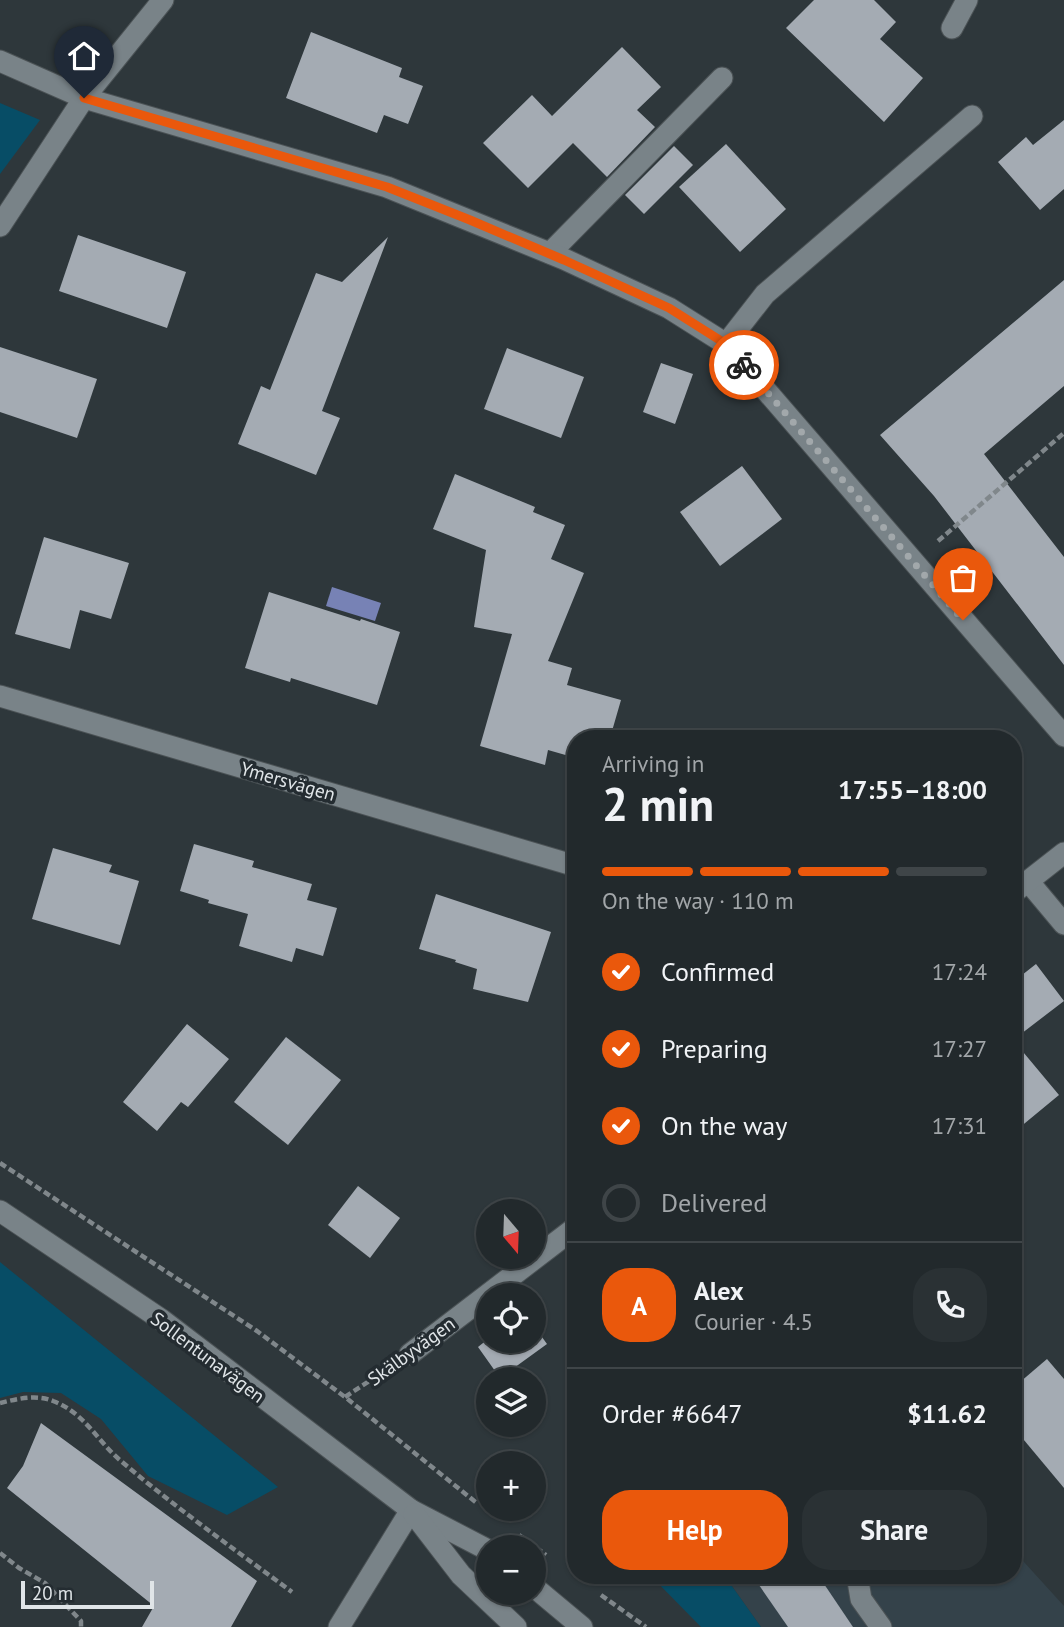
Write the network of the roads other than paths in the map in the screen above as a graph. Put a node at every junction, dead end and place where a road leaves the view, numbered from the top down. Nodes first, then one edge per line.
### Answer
1 (163, 0) edge
2 (967, 0) edge
3 (953, 28) dead end
4 (0, 61) edge
5 (722, 78) dead end
6 (84, 98) junction
7 (972, 116) dead end
8 (0, 226) edge
9 (550, 253) junction
10 (726, 344) junction
11 (0, 696) edge
12 (1064, 736) edge
13 (1064, 853) edge
14 (567, 863) edge
15 (1022, 886) edge
16 (1022, 888) edge
17 (1064, 925) edge
18 (0, 1212) edge
19 (567, 1234) edge
20 (410, 1354) road end
21 (411, 1510) junction
22 (476, 1544) edge
23 (858, 1584) edge
24 (546, 1597) edge
25 (338, 1627) edge
26 (516, 1627) edge
27 (582, 1627) edge
28 (881, 1627) edge

1 - 6 street
2 - 3 street
4 - 6 street
5 - 9 street
6 - 8 street
6 - 9 street
7 - 10 street
9 - 10 street
10 - 12 street
11 - 14 street, Ymersvägen
13 - 15 street
16 - 17 street
18 - 21 street, Sollentunavägen
19 - 20 street, Skälbyvägen
21 - 22 street, Sollentunavägen
21 - 25 street
21 - 26 street, Sollentunavägen
23 - 28 street
24 - 27 street

